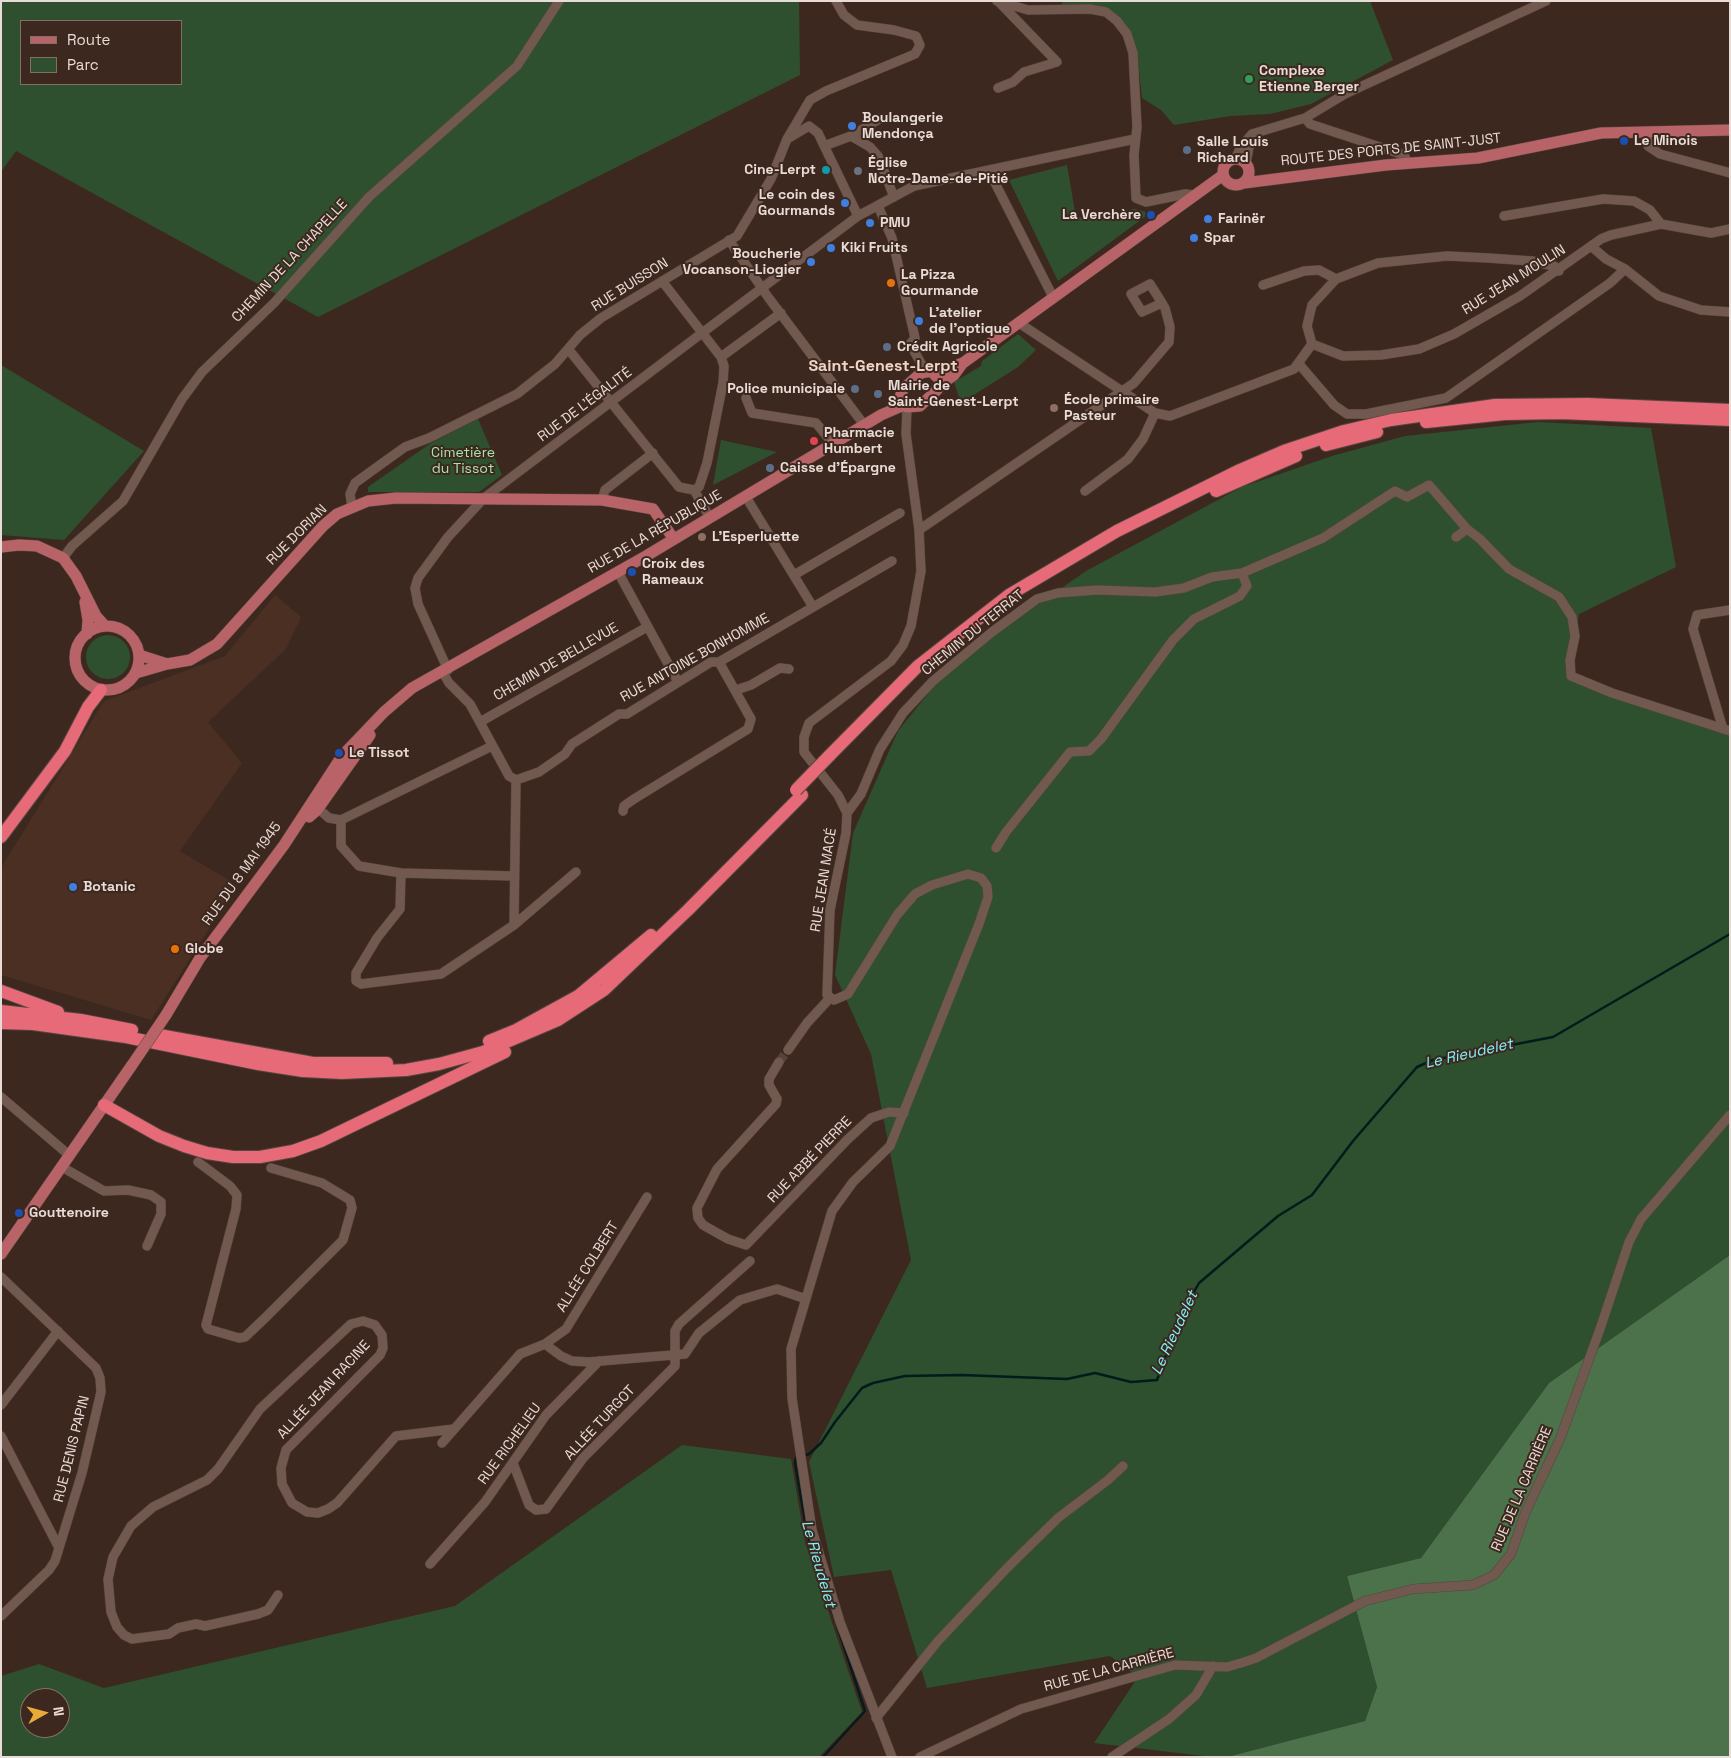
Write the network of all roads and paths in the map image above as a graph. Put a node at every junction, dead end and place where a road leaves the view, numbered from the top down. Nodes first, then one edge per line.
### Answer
1 (560, 1) edge
2 (836, 1) edge
3 (1546, 1) edge
4 (998, 2) edge
5 (998, 88) dead end
6 (881, 118) dead end
7 (1305, 118) junction
8 (1730, 130) edge
9 (1647, 132) junction
10 (851, 136) junction
11 (787, 139) junction
12 (1135, 140) junction
13 (824, 146) junction
14 (1243, 163) junction
15 (1408, 163) junction
16 (989, 171) junction
17 (1730, 173) edge
18 (1264, 179) junction
19 (1227, 180) junction
20 (1244, 183) junction
21 (1195, 195) junction
22 (894, 197) junction
23 (878, 206) junction
24 (1176, 209) junction
25 (858, 216) junction
26 (1504, 216) dead end
27 (1661, 224) junction
28 (1730, 230) edge
29 (729, 240) junction
30 (1591, 246) junction
31 (1625, 269) junction
32 (1559, 271) junction
33 (1336, 279) junction
34 (662, 281) junction
35 (1264, 285) dead end
36 (762, 289) junction
37 (1053, 297) junction
38 (1162, 303) dead end
39 (1730, 312) edge
40 (781, 313) junction
41 (1019, 323) junction
42 (704, 332) junction
43 (1312, 344) junction
44 (569, 350) junction
45 (721, 357) junction
46 (963, 362) junction
47 (1299, 364) junction
48 (931, 372) junction
49 (940, 385) junction
50 (1124, 391) junction
51 (746, 398) dead end
52 (610, 403) junction
53 (907, 404) junction
54 (1730, 410) edge
55 (1155, 413) junction
56 (1730, 420) edge
57 (865, 426) junction
58 (834, 445) junction
59 (653, 454) junction
60 (697, 489) junction
61 (1085, 491) dead end
62 (746, 497) junction
63 (484, 498) junction
64 (602, 500) junction
65 (352, 507) junction
66 (900, 513) dead end
67 (710, 518) junction
68 (1467, 529) junction
69 (919, 530) junction
70 (1456, 537) dead end
71 (673, 538) junction
72 (1, 547) edge
73 (63, 558) junction
74 (892, 561) dead end
75 (618, 572) junction
76 (1242, 574) junction
77 (794, 575) junction
78 (82, 590) junction
79 (813, 607) junction
80 (1730, 610) edge
81 (104, 625) junction
82 (647, 627) junction
83 (87, 634) junction
84 (139, 655) junction
85 (719, 662) junction
86 (167, 664) junction
87 (789, 669) dead end
88 (446, 671) junction
89 (136, 673) junction
90 (678, 682) junction
91 (101, 690) junction
92 (736, 690) junction
93 (480, 722) junction
94 (1727, 730) edge
95 (492, 746) junction
96 (833, 758) junction
97 (516, 780) junction
98 (799, 792) junction
99 (315, 806) junction
100 (623, 811) dead end
101 (847, 813) junction
102 (341, 820) junction
103 (1, 836) edge
104 (996, 848) dead end
105 (576, 872) dead end
106 (401, 873) junction
107 (513, 876) junction
108 (514, 925) junction
109 (1, 991) edge
110 (830, 998) junction
111 (1, 1011) edge
112 (81, 1020) junction
113 (558, 1020) junction
114 (1, 1023) edge
115 (788, 1050) tunnel mouth
116 (779, 1062) tunnel mouth
117 (1, 1097) edge
118 (104, 1105) junction
119 (904, 1113) junction
120 (1730, 1115) edge
121 (69, 1155) junction
122 (198, 1162) dead end
123 (62, 1167) junction
124 (271, 1168) dead end
125 (647, 1197) dead end
126 (148, 1246) dead end
127 (1, 1254) edge
128 (750, 1261) dead end
129 (1, 1277) edge
130 (806, 1299) junction
131 (58, 1331) junction
132 (545, 1344) junction
133 (676, 1356) junction
134 (599, 1361) junction
135 (1, 1405) edge
136 (454, 1429) junction
137 (1, 1436) edge
138 (442, 1443) dead end
139 (512, 1463) junction
140 (1123, 1466) dead end
141 (59, 1548) junction
142 (430, 1564) dead end
143 (278, 1595) dead end
144 (1, 1616) edge
145 (1213, 1666) junction
146 (876, 1718) junction
147 (892, 1757) edge
148 (920, 1757) edge
149 (1112, 1757) edge

1 - 73 street, CHEMIN DE LA CHAPELLE
2 - 11 street, RUE BUISSON
3 - 7 street
4 - 5 street
4 - 12 street
6 - 10 street
7 - 14 street
7 - 15 street
8 - 9 main road, ROUTE DES PORTS DE SAINT-JUST
9 - 15 main road, ROUTE DES PORTS DE SAINT-JUST
9 - 17 street
10 - 13 street
10 - 22 street
11 - 13 street
11 - 29 street, RUE BUISSON
12 - 16 street, RUE DE L'ÉGALITÉ
12 - 21 street
13 - 25 street
14 - 18 main road
14 - 19 main road
14 - 20 main road
15 - 18 main road, ROUTE DES PORTS DE SAINT-JUST
16 - 22 street, RUE DE L'ÉGALITÉ
16 - 37 street
18 - 20 main road, ROUTE DES PORTS DE SAINT-JUST
19 - 20 main road
19 - 21 main road
19 - 24 main road
21 - 24 main road
22 - 23 street, RUE DE L'ÉGALITÉ
23 - 25 street, RUE DE L'ÉGALITÉ
23 - 48 street
24 - 37 main road
25 - 36 street, RUE DE L'ÉGALITÉ
26 - 27 street
27 - 28 street, RUE JEAN MOULIN
27 - 30 street, RUE JEAN MOULIN
29 - 34 street, RUE BUISSON
29 - 36 street
30 - 31 street
30 - 32 street, RUE JEAN MOULIN
31 - 39 street
31 - 47 street
32 - 33 street
32 - 43 street, RUE JEAN MOULIN
33 - 35 street
33 - 43 street
34 - 42 street
34 - 44 street, RUE BUISSON
36 - 40 street
36 - 42 street, RUE DE L'ÉGALITÉ
37 - 41 main road
38 - 50 street
40 - 45 street
40 - 57 street
41 - 46 main road
41 - 50 street
42 - 45 street
42 - 52 street, RUE DE L'ÉGALITÉ
43 - 47 street
44 - 52 street
44 - 65 street, RUE BUISSON
45 - 60 street
46 - 48 main road
46 - 49 main road
47 - 55 street
48 - 49 main road
48 - 53 main road
49 - 53 main road
50 - 55 street
50 - 69 street
51 - 58 street
52 - 59 street
52 - 63 street, RUE DE L'ÉGALITÉ
53 - 57 main road, RUE DE LA RÉPUBLIQUE
53 - 69 street, RUE JEAN MACÉ
54 - 96 highway
55 - 61 street
56 - 96 highway
57 - 58 main road, RUE DE LA RÉPUBLIQUE
58 - 62 main road, RUE DE LA RÉPUBLIQUE
59 - 60 street
59 - 64 street
60 - 67 street
62 - 67 main road, RUE DE LA RÉPUBLIQUE
62 - 77 street
63 - 64 main road, RUE DORIAN
63 - 65 main road, RUE DORIAN
63 - 88 street, RUE DE L'ÉGALITÉ
64 - 71 main road, RUE DORIAN
65 - 86 main road, RUE DORIAN
66 - 77 street
67 - 71 main road, RUE DE LA RÉPUBLIQUE
68 - 70 street
68 - 76 street, CHEMIN DU TERRAT
68 - 94 street
69 - 101 street, RUE JEAN MACÉ
71 - 75 main road, RUE DE LA RÉPUBLIQUE
72 - 73 main road
73 - 78 main road
74 - 79 street, RUE ANTOINE BONHOMME
75 - 82 street
75 - 88 main road, RUE DE LA RÉPUBLIQUE
76 - 101 street, CHEMIN DU TERRAT
76 - 104 street
77 - 79 street
78 - 81 main road
78 - 83 main road
79 - 85 street, RUE ANTOINE BONHOMME
80 - 94 street
81 - 83 main road
81 - 84 main road
82 - 90 street
82 - 93 street, CHEMIN DE BELLEVUE
83 - 91 main road
84 - 86 main road, RUE DORIAN
84 - 89 main road
85 - 90 street, RUE ANTOINE BONHOMME
85 - 92 street
86 - 89 main road, RUE DORIAN
87 - 92 street
88 - 93 street
88 - 99 main road, RUE DU 8 MAI 1945
89 - 91 main road
90 - 97 street, RUE ANTOINE BONHOMME
91 - 103 highway
92 - 100 street
93 - 95 street
95 - 97 street
95 - 102 street
96 - 98 highway, bridge
97 - 107 street
98 - 112 highway
98 - 113 highway
99 - 102 street
99 - 118 main road, RUE DU 8 MAI 1945, bridge
101 - 110 street, RUE JEAN MACÉ
102 - 106 street
105 - 108 street
106 - 107 street
106 - 108 street
107 - 108 street
109 - 112 highway
110 - 115 street
110 - 119 street
111 - 112 highway
113 - 114 highway
113 - 118 highway
116 - 119 street, RUE ABBÉ PIERRE
117 - 121 street
118 - 121 main road, RUE DU 8 MAI 1945
119 - 130 street
120 - 145 street, RUE DE LA CARRIÈRE
121 - 123 main road, RUE DU 8 MAI 1945
122 - 124 street
123 - 126 street
123 - 127 main road, RUE DU 8 MAI 1945
125 - 132 street, ALLÉE COLBERT
128 - 133 street
129 - 131 street, RUE DENIS PAPIN
130 - 133 street
130 - 146 street
131 - 135 street
131 - 141 street, RUE DENIS PAPIN
132 - 134 street
132 - 136 street, ALLÉE COLBERT
133 - 134 street
133 - 139 street, ALLÉE TURGOT
134 - 139 street, RUE RICHELIEU
136 - 138 street, ALLÉE COLBERT
136 - 143 street, ALLÉE JEAN RACINE
137 - 141 street
139 - 142 street, RUE RICHELIEU
140 - 146 street
141 - 144 street, RUE DENIS PAPIN
145 - 148 street, RUE DE LA CARRIÈRE
145 - 149 street
146 - 147 street

